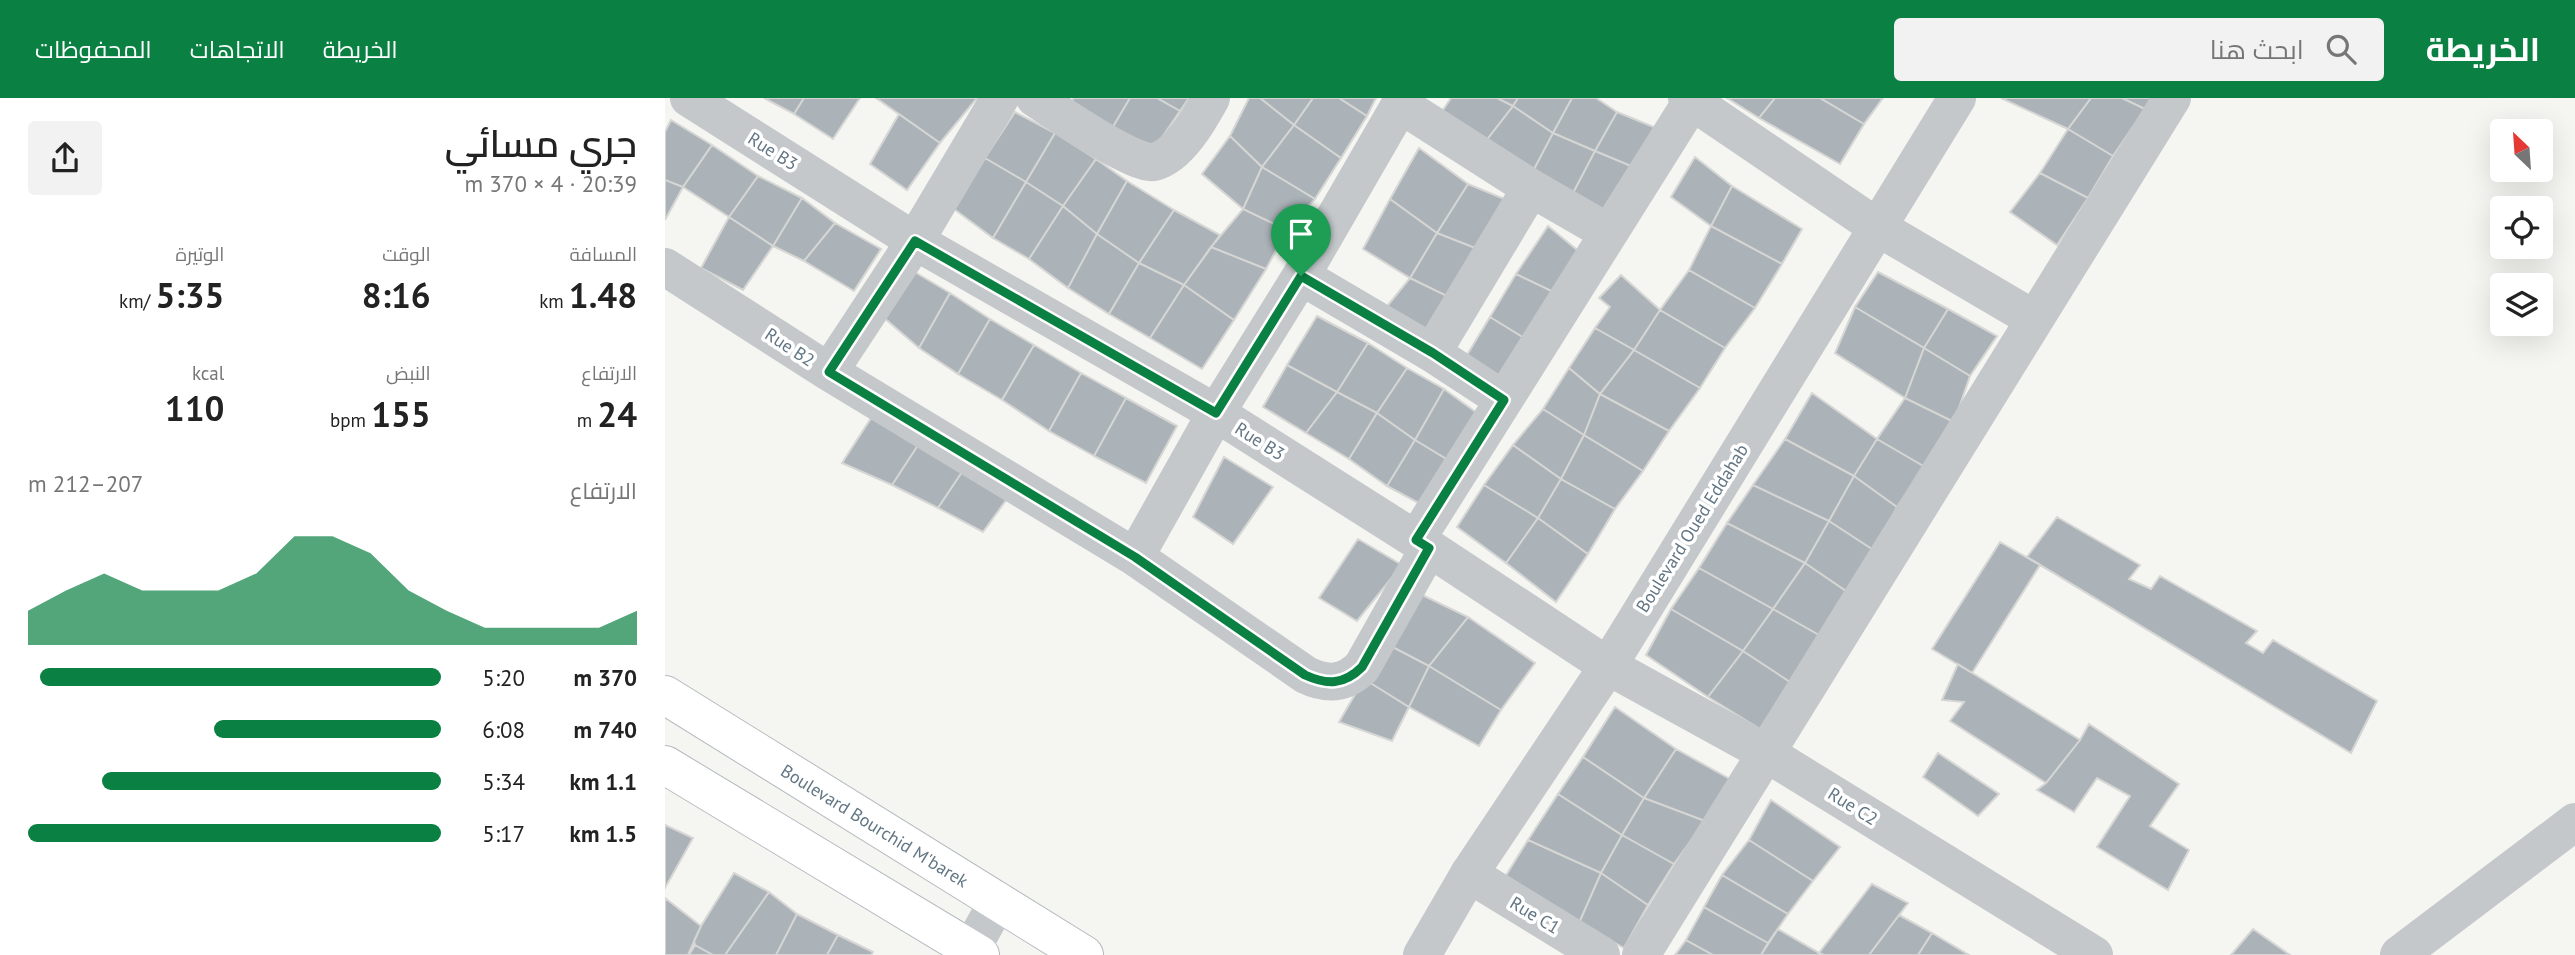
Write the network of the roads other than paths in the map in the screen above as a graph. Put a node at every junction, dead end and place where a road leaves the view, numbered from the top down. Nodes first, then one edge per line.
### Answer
1 (689, 98) edge
2 (1000, 98) edge
3 (1035, 98) edge
4 (1211, 98) edge
5 (1957, 98) edge
6 (2172, 98) edge
7 (1690, 100) edge
8 (1403, 101) edge
9 (1531, 188) junction
10 (1877, 227) junction
11 (1609, 233) junction
12 (915, 241) junction
13 (665, 267) edge
14 (1301, 276) junction
15 (2034, 319) junction
16 (1433, 353) junction
17 (829, 372) junction
18 (1504, 400) junction
19 (1216, 413) junction
20 (1423, 544) junction
21 (1135, 557) junction
22 (1608, 666) junction
23 (665, 695) edge
24 (1766, 753) junction
25 (665, 765) edge
26 (2575, 822) edge
27 (1469, 874) junction
28 (998, 901) junction
29 (974, 953) edge
30 (1084, 955) edge
31 (1422, 955) edge
32 (1601, 955) edge
33 (1640, 955) edge
34 (2094, 955) edge
35 (2399, 955) edge

1 - 12 street, Rue B3
2 - 12 street
3 - 4 street
5 - 10 street, Boulevard Oued Eddahab
6 - 15 street
7 - 10 street
7 - 11 street
8 - 9 street
8 - 14 street
9 - 11 street
9 - 16 street
10 - 15 street
10 - 22 street, Boulevard Oued Eddahab
11 - 18 street
12 - 17 street
12 - 19 street, Rue B3
13 - 17 street, Rue B2
14 - 16 street
14 - 19 street
15 - 24 street
16 - 18 street
17 - 21 street, Rue B2
18 - 20 street
19 - 20 street, Rue B3
19 - 21 street
20 - 21 street, Rue B2
20 - 22 street, Rue B3
22 - 24 street, Rue C2
22 - 27 street, Boulevard Oued Eddahab
23 - 28 main road, Boulevard Bourchid M'barek
24 - 33 street
24 - 34 street, Rue C2
25 - 29 main road
26 - 35 street
27 - 31 street, Boulevard Oued Eddahab
27 - 32 street, Rue C1
28 - 29 street
28 - 30 main road, Boulevard Bourchid M'barek

